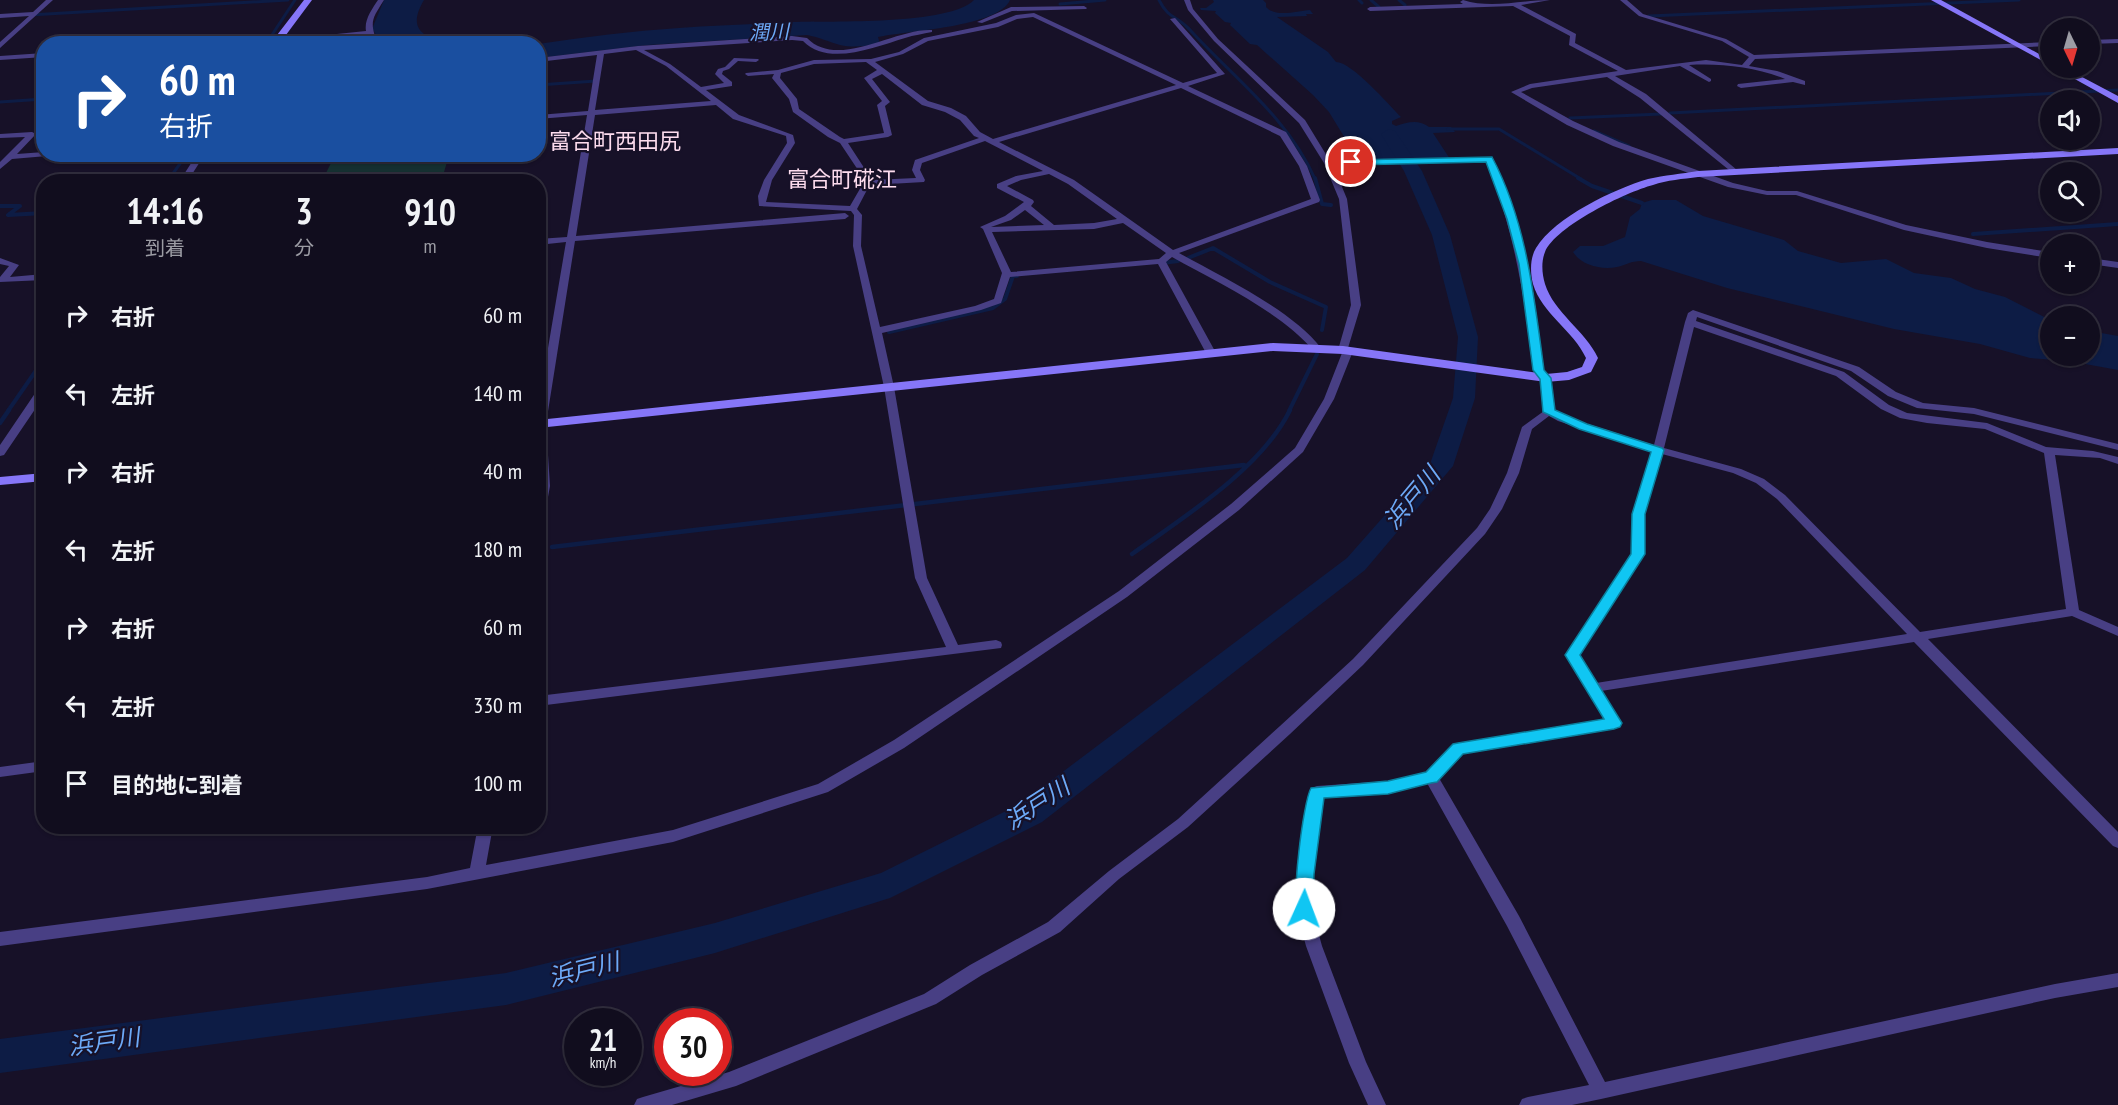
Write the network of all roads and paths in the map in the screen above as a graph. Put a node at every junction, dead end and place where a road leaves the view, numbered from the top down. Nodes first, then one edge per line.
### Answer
1 (50, 0) edge
2 (308, 0) edge
3 (381, 0) edge
4 (1016, 0) edge
5 (1187, 0) edge
6 (1460, 0) edge
7 (1547, 0) edge
8 (1623, 0) edge
9 (1940, 3) edge
10 (1514, 4) junction
11 (1467, 6) junction
12 (1084, 8) dead end
13 (1011, 9) junction
14 (1370, 9) dead end
15 (34, 14) junction
16 (1034, 15) junction
17 (0, 16) edge
18 (1087, 16) dead end
19 (1173, 19) dead end
20 (369, 33) junction
21 (281, 36) edge
22 (338, 36) edge
23 (371, 36) edge
24 (2118, 41) edge
25 (2100, 42) edge
26 (2040, 45) edge
27 (0, 46) edge
28 (2019, 46) junction
29 (638, 48) junction
30 (861, 51) junction
31 (602, 52) junction
32 (36, 56) edge
33 (1753, 57) junction
34 (0, 58) edge
35 (2040, 58) edge
36 (546, 59) edge
37 (756, 60) dead end
38 (869, 60) junction
39 (1681, 64) junction
40 (1744, 67) junction
41 (883, 70) junction
42 (1623, 71) junction
43 (778, 72) junction
44 (748, 74) dead end
45 (1607, 74) junction
46 (2078, 78) edge
47 (1709, 80) dead end
48 (1793, 80) junction
49 (1802, 83) dead end
50 (1183, 86) junction
51 (1741, 86) dead end
52 (702, 89) junction
53 (2118, 100) edge
54 (718, 103) junction
55 (591, 113) junction
56 (546, 116) edge
57 (0, 136) edge
58 (990, 139) junction
59 (843, 141) junction
60 (2118, 151) edge
61 (36, 155) edge
62 (10, 157) junction
63 (1328, 163) junction
64 (0, 167) edge
65 (1052, 171) junction
66 (1734, 172) junction
67 (1698, 174) junction
68 (870, 183) junction
69 (762, 204) junction
70 (1026, 206) junction
71 (856, 212) junction
72 (1123, 219) junction
73 (763, 222) junction
74 (1052, 228) junction
75 (987, 230) junction
76 (570, 240) junction
77 (546, 242) edge
78 (1172, 253) junction
79 (2040, 253) edge
80 (0, 261) edge
81 (1161, 261) junction
82 (2100, 262) edge
83 (2118, 263) edge
84 (1006, 275) junction
85 (36, 277) edge
86 (1, 279) edge
87 (1690, 322) junction
88 (877, 331) junction
89 (1316, 348) junction
90 (1346, 350) junction
91 (1211, 353) junction
92 (1545, 378) junction
93 (546, 387) edge
94 (889, 387) junction
95 (36, 400) edge
96 (1546, 414) junction
97 (546, 423) edge
98 (2118, 447) edge
99 (1658, 450) junction
100 (2049, 451) junction
101 (0, 453) edge
102 (2118, 461) edge
103 (36, 478) edge
104 (0, 482) edge
105 (2073, 612) junction
106 (2118, 632) edge
107 (1918, 638) junction
108 (996, 645) dead end
109 (954, 650) junction
110 (1593, 688) junction
111 (546, 700) edge
112 (36, 767) edge
113 (0, 772) edge
114 (1431, 777) junction
115 (484, 834) edge
116 (2118, 842) edge
117 (477, 873) junction
118 (0, 939) edge
119 (2118, 980) edge
120 (1601, 1091) junction
121 (643, 1105) edge
122 (1377, 1105) edge
123 (1528, 1105) edge

1 - 15 street
2 - 21 street
3 - 20 street
4 - 13 street
5 - 63 street
6 - 11 street
7 - 10 street
8 - 33 street
9 - 28 street
10 - 11 street
10 - 42 street
11 - 14 street
12 - 13 street
13 - 30 street
15 - 17 street
15 - 27 street
16 - 18 street
16 - 38 street
16 - 50 street
19 - 50 street
20 - 22 street
20 - 23 street
24 - 25 street
26 - 28 street
28 - 33 street
28 - 35 street
29 - 30 street
29 - 31 street
29 - 52 street
30 - 38 street
31 - 36 street
31 - 55 street
32 - 34 street
33 - 40 street
37 - 52 street
38 - 41 street
38 - 43 street
39 - 40 street
39 - 42 street
39 - 47 street
40 - 48 street
41 - 58 street
41 - 59 street
42 - 45 street
43 - 44 street
43 - 59 street
45 - 66 street
45 - 67 street
46 - 53 street
48 - 49 street
48 - 51 street
50 - 58 street
50 - 78 street
52 - 54 street
54 - 55 street
54 - 69 street
55 - 56 street
55 - 76 street
57 - 62 street
58 - 65 street
58 - 68 street
59 - 68 street
60 - 66 street
61 - 62 street
62 - 64 street
63 - 90 street
63 - 92 street
65 - 70 street
65 - 72 street
66 - 67 street
67 - 79 street
67 - 92 street
68 - 71 street
69 - 71 street
69 - 73 street
70 - 74 street
70 - 75 street
71 - 73 street
71 - 88 street
72 - 74 street
72 - 78 street
73 - 76 street
74 - 75 street
75 - 84 street
76 - 77 street
76 - 93 street
78 - 81 street
78 - 89 street
80 - 86 street
81 - 84 street
81 - 91 street
82 - 83 street
84 - 88 street
85 - 86 street
87 - 98 street
87 - 99 street
87 - 100 street
88 - 94 street
89 - 90 street
89 - 91 street
90 - 92 street
90 - 117 street
91 - 94 street
92 - 96 street
94 - 97 street
94 - 109 street
95 - 101 street
96 - 99 street
96 - 121 street
99 - 107 street
99 - 110 street
100 - 102 street
100 - 105 street
103 - 104 street
105 - 106 street
105 - 107 street
107 - 110 street
107 - 116 street
108 - 109 street
109 - 111 street
110 - 114 street
112 - 113 street
114 - 120 street
114 - 122 street
115 - 117 street
117 - 118 street
119 - 120 street
120 - 123 street

